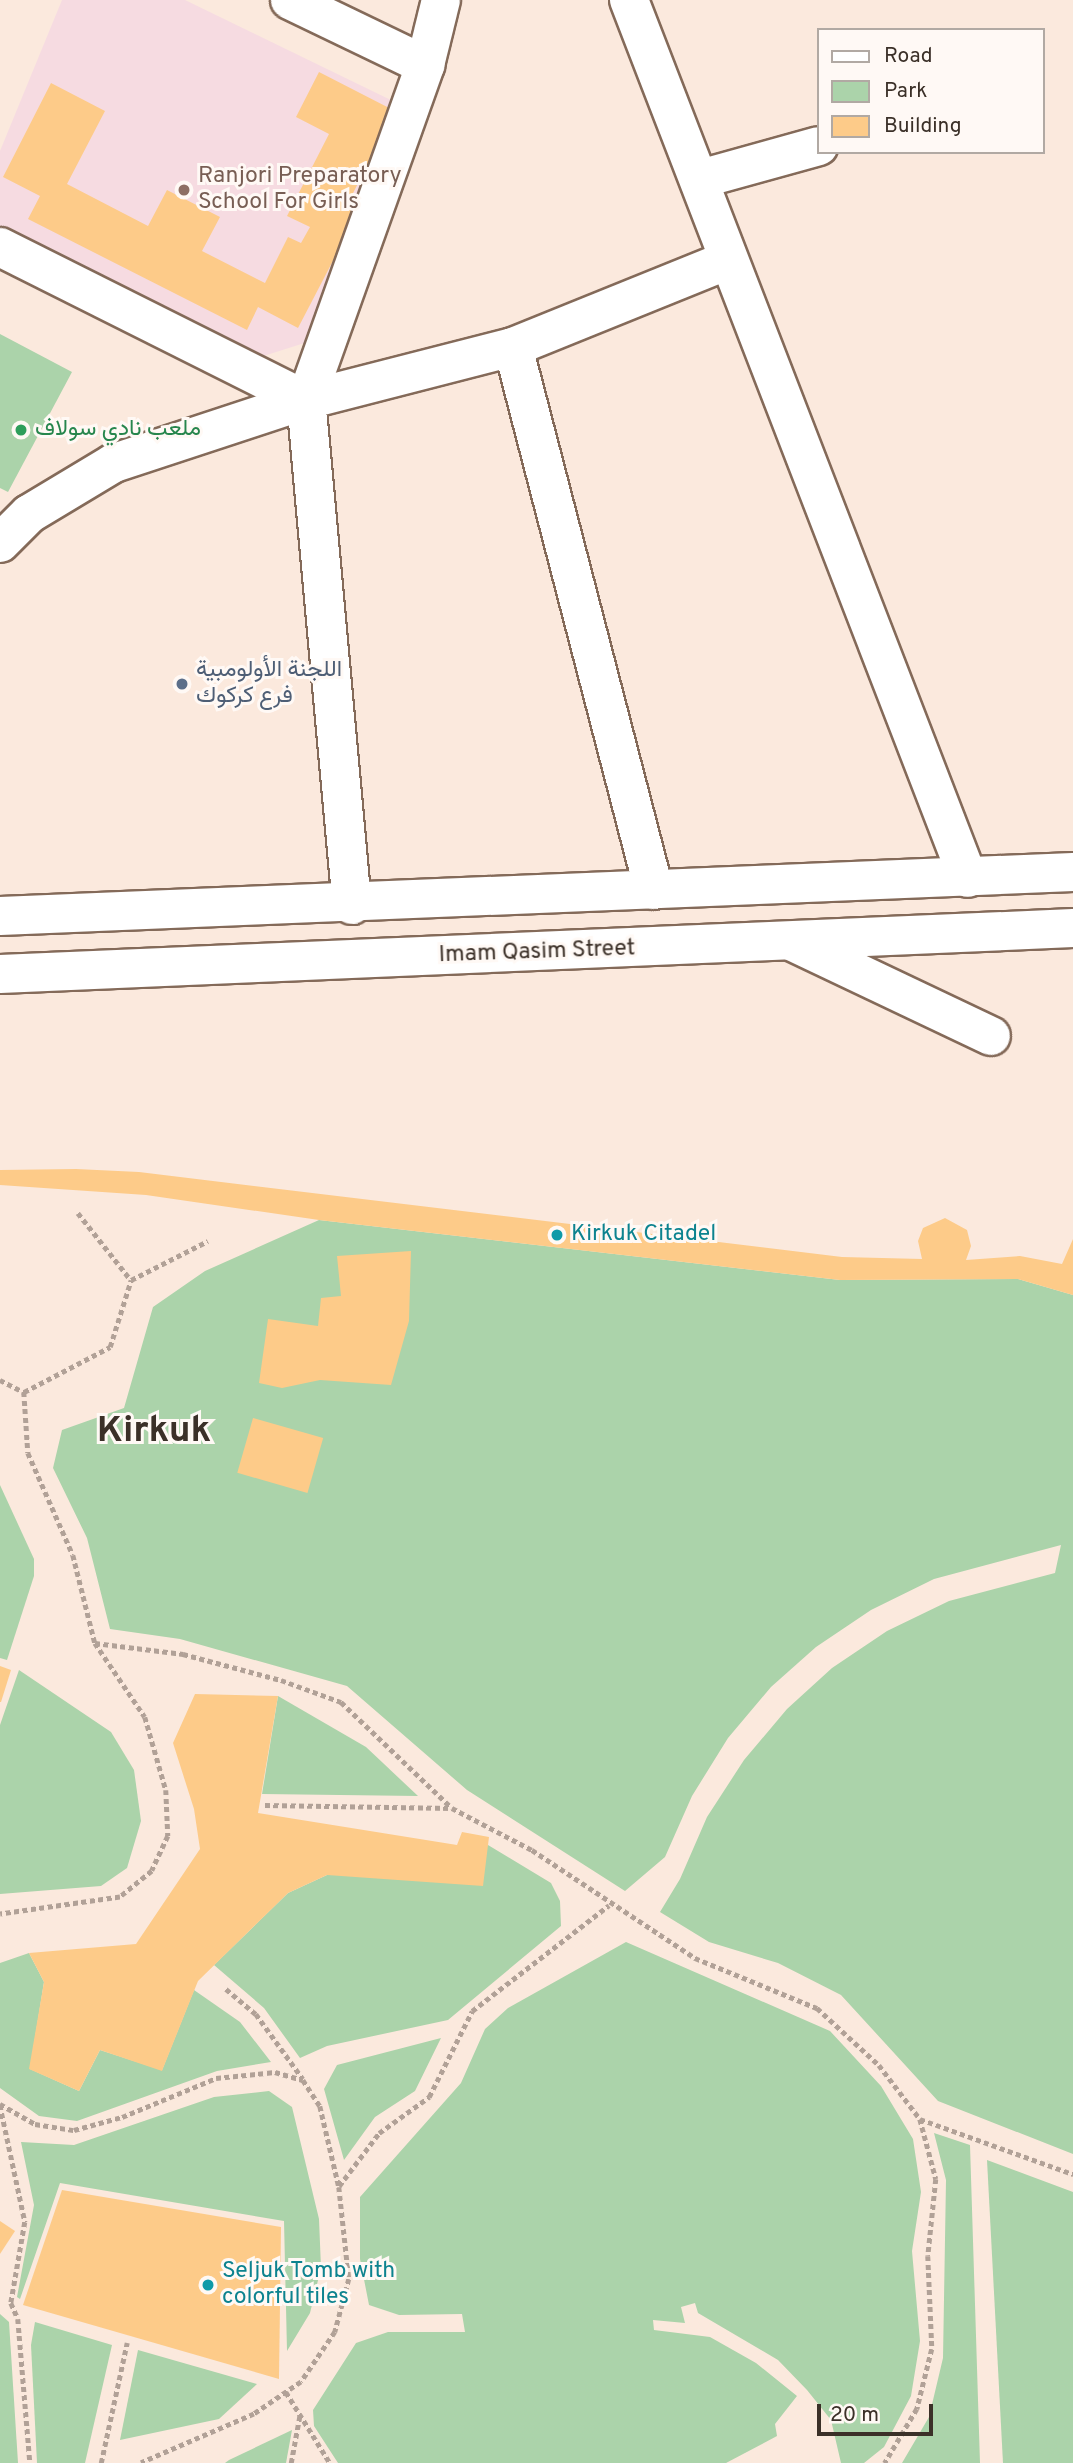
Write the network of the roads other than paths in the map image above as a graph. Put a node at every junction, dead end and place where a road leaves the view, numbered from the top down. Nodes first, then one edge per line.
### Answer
1 (290, 0) edge
2 (441, 0) edge
3 (629, 0) edge
4 (425, 65) junction
5 (818, 146) edge
6 (700, 179) junction
7 (0, 247) edge
8 (728, 260) junction
9 (513, 348) junction
10 (306, 400) junction
11 (0, 543) edge
12 (1073, 872) edge
13 (968, 878) junction
14 (654, 890) junction
15 (352, 905) junction
16 (0, 916) edge
17 (1073, 928) edge
18 (793, 942) junction
19 (0, 974) edge
20 (991, 1036) dead end

1 - 4 street
2 - 4 street
3 - 6 street
4 - 10 street
5 - 6 street
6 - 8 street
7 - 10 street
8 - 9 street
8 - 13 street
9 - 10 street
9 - 14 street
10 - 11 street
10 - 15 street
12 - 13 street
13 - 14 street
14 - 15 street
15 - 16 street
17 - 18 street, Imam Qasim Street
18 - 19 street, Imam Qasim Street
18 - 20 street

